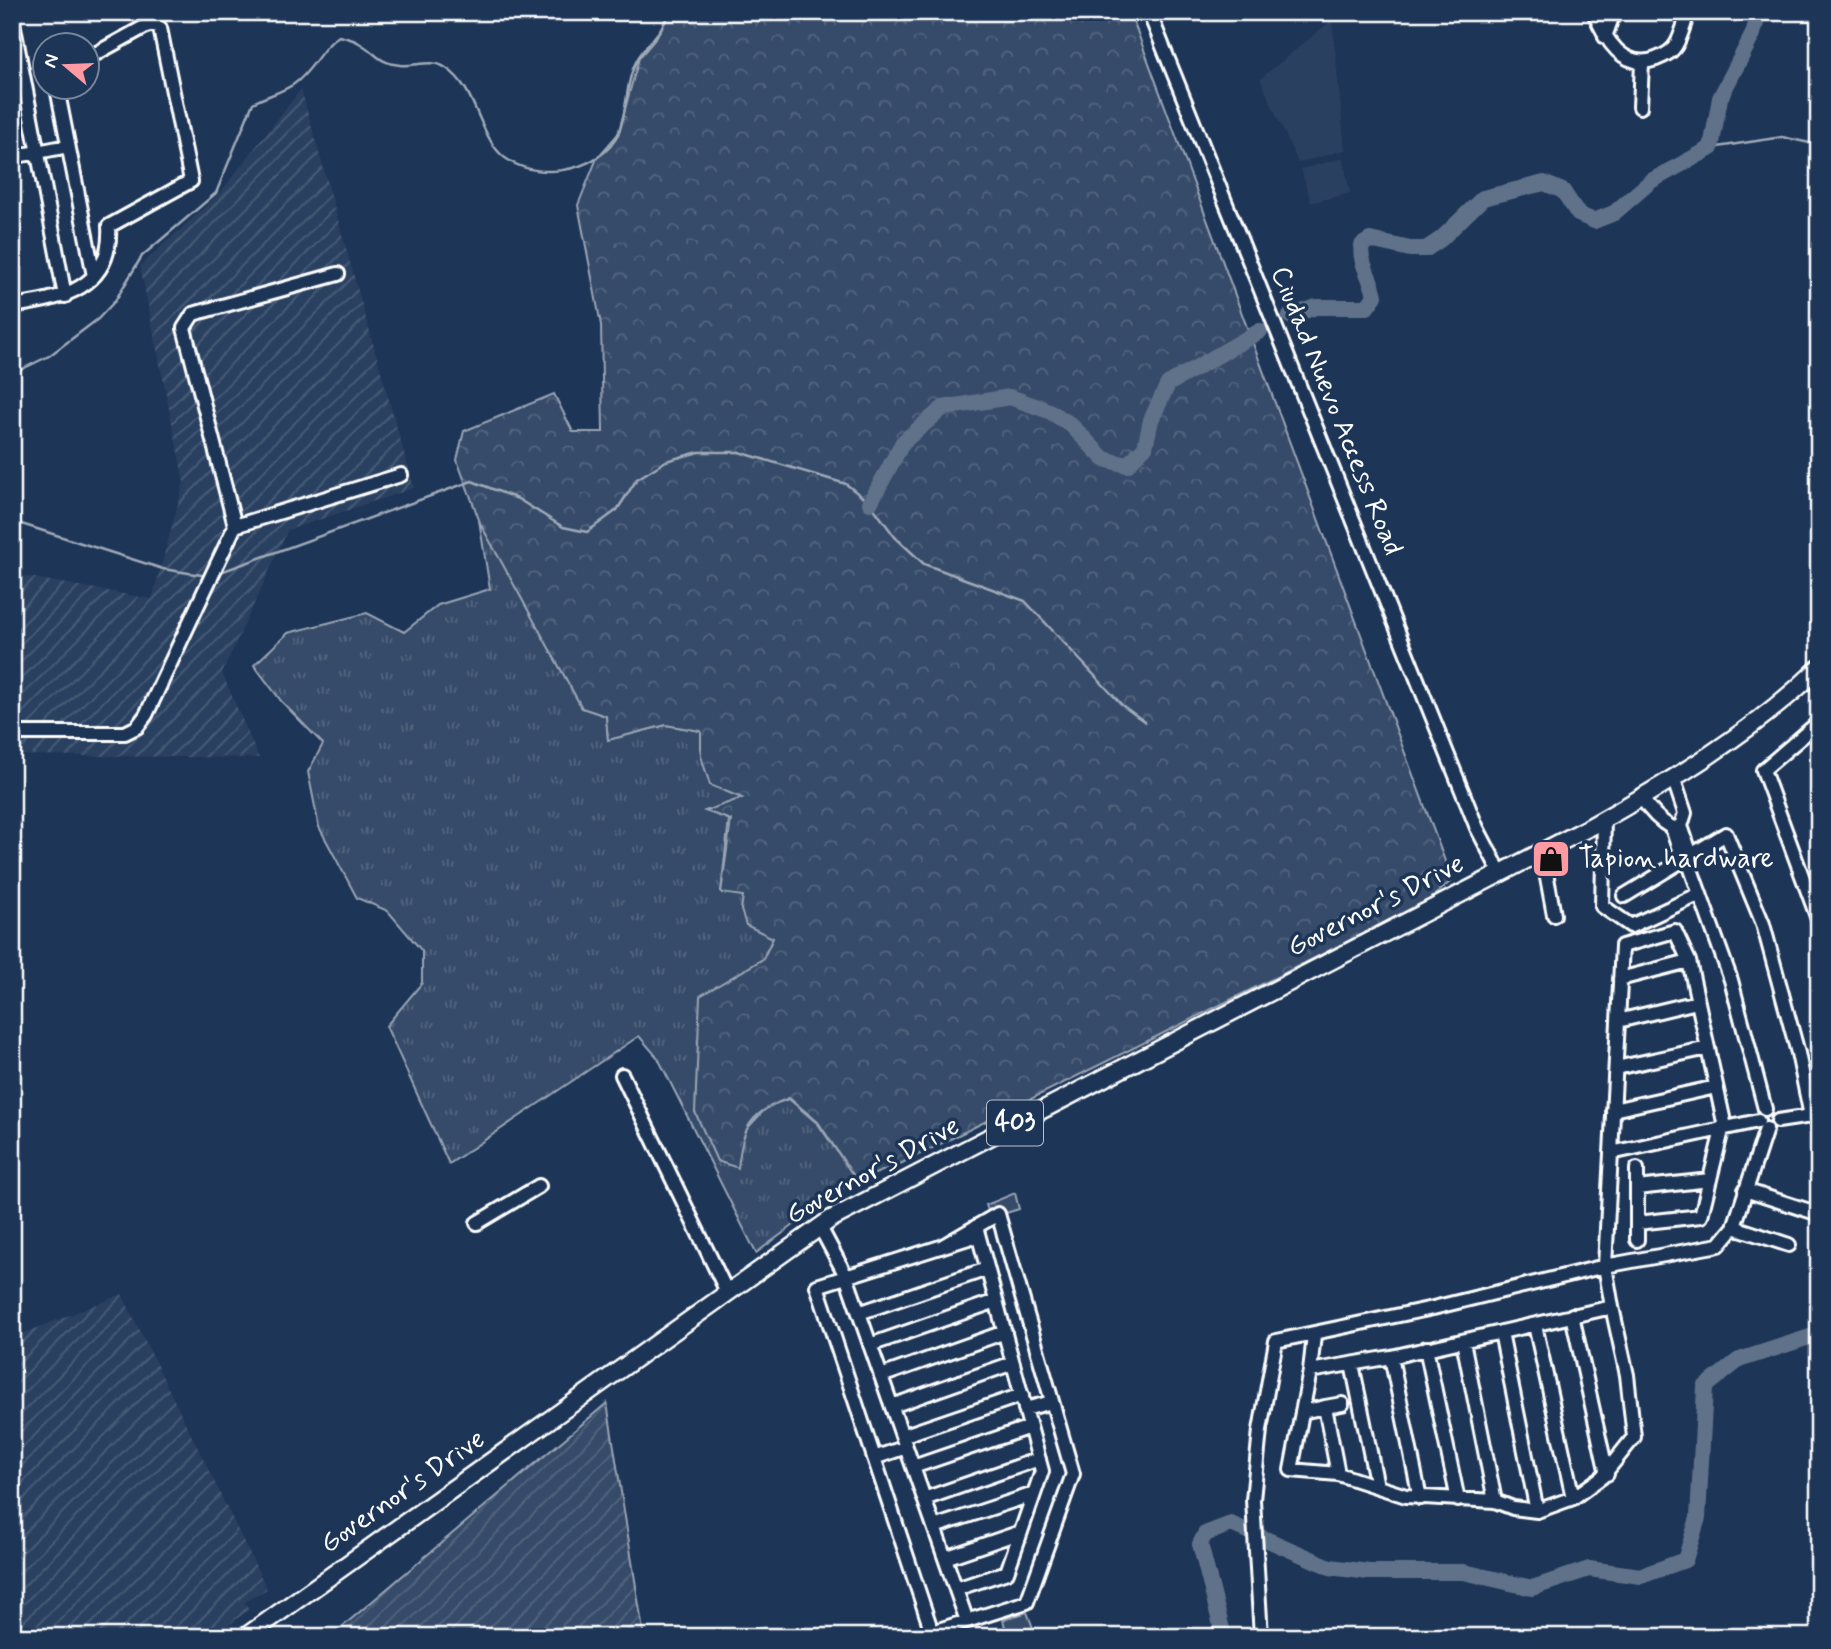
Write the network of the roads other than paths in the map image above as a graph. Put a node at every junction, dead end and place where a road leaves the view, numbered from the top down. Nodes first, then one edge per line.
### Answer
1 (1149, 12) edge
2 (1594, 12) edge
3 (1614, 12) edge
4 (1688, 12) edge
5 (12, 17) edge
6 (1605, 37) junction
7 (102, 50) edge
8 (1642, 63) junction
9 (60, 102) edge
10 (1640, 107) dead end
11 (68, 146) junction
12 (38, 152) junction
13 (12, 157) edge
14 (338, 274) dead end
15 (94, 276) junction
16 (65, 296) junction
17 (12, 306) edge
18 (401, 475) dead end
19 (235, 526) junction
20 (1819, 668) edge
21 (1818, 727) edge
22 (12, 733) edge
23 (1674, 780) junction
24 (1642, 798) junction
25 (1604, 819) junction
26 (1676, 827) junction
27 (1542, 851) junction
28 (1687, 858) junction
29 (1495, 874) junction
30 (1700, 894) junction
31 (1624, 897) dead end
32 (1554, 915) dead end
33 (1819, 922) edge
34 (1689, 961) junction
35 (1620, 979) junction
36 (1697, 1002) junction
37 (1618, 1021) junction
38 (1708, 1048) junction
39 (1616, 1068) junction
40 (622, 1075) dead end
41 (1716, 1087) junction
42 (1765, 1109) junction
43 (1614, 1110) junction
44 (1815, 1115) edge
45 (1779, 1121) junction
46 (1762, 1125) junction
47 (1722, 1128) junction
48 (1611, 1153) junction
49 (1637, 1169) dead end
50 (1710, 1180) junction
51 (539, 1186) dead end
52 (1637, 1188) junction
53 (1745, 1190) junction
54 (1819, 1214) edge
55 (477, 1223) dead end
56 (1637, 1223) junction
57 (820, 1227) junction
58 (1734, 1227) junction
59 (977, 1231) junction
60 (1637, 1240) dead end
61 (1789, 1245) dead end
62 (1605, 1266) junction
63 (988, 1269) junction
64 (846, 1276) junction
65 (727, 1292) junction
66 (996, 1301) junction
67 (1612, 1307) junction
68 (859, 1313) junction
69 (1572, 1315) junction
70 (1535, 1325) junction
71 (1004, 1332) junction
72 (1501, 1332) junction
73 (1314, 1335) junction
74 (1463, 1341) junction
75 (870, 1345) junction
76 (1426, 1348) junction
77 (1391, 1357) junction
78 (1013, 1363) junction
79 (1352, 1364) junction
80 (1310, 1371) junction
81 (881, 1376) junction
82 (1022, 1395) junction
83 (1052, 1402) junction
84 (1342, 1404) dead end
85 (892, 1406) junction
86 (1325, 1407) junction
87 (1026, 1409) junction
88 (1302, 1412) junction
89 (1030, 1427) junction
90 (904, 1441) junction
91 (874, 1458) junction
92 (1039, 1459) junction
93 (913, 1466) junction
94 (1338, 1474) junction
95 (1606, 1474) junction
96 (1377, 1486) junction
97 (1034, 1494) junction
98 (1420, 1497) junction
99 (1573, 1498) junction
100 (924, 1499) junction
101 (1458, 1500) junction
102 (1495, 1501) junction
103 (1537, 1511) junction
104 (934, 1527) junction
105 (1021, 1532) junction
106 (945, 1558) junction
107 (956, 1590) junction
108 (967, 1621) junction
109 (245, 1637) edge
110 (1261, 1637) edge

1 - 29 street, Ciudad Nuevo Access Road
2 - 6 street
3 - 6 street
4 - 8 street
5 - 12 street
6 - 8 street
7 - 15 street
8 - 10 street
9 - 11 street
11 - 12 street
11 - 15 street
12 - 13 street
12 - 16 street
14 - 19 street
15 - 16 street
16 - 17 street
18 - 19 street
19 - 22 street
20 - 23 main road, Governor's Drive / 403
21 - 33 street
23 - 24 main road, Governor's Drive / 403
23 - 26 street
24 - 25 main road, Governor's Drive / 403
24 - 26 street
25 - 27 main road, Governor's Drive / 403
25 - 30 street
26 - 28 street
27 - 29 main road, Governor's Drive / 403
27 - 32 street
28 - 30 street
28 - 31 street
28 - 44 street
29 - 57 main road, Governor's Drive / 403
30 - 42 street
34 - 35 street
34 - 35 street
34 - 36 street
35 - 37 street
36 - 37 street
36 - 38 street
37 - 39 street
38 - 39 street
38 - 41 street
39 - 43 street
40 - 65 street
41 - 43 street
41 - 47 street
42 - 45 street
42 - 46 street
43 - 48 street
44 - 45 street
45 - 46 street
46 - 47 street
46 - 53 street
47 - 48 street
47 - 50 street
48 - 62 street
49 - 52 street
50 - 52 street
50 - 56 street
51 - 55 street
52 - 56 street
53 - 54 street
53 - 58 street
56 - 60 street
57 - 64 street
57 - 65 main road, Governor's Drive / 403
58 - 61 street
58 - 62 street
59 - 63 street
59 - 64 street
59 - 83 street
62 - 67 street
62 - 73 street
63 - 66 street
63 - 68 street
64 - 68 street
64 - 91 street
65 - 109 main road, Governor's Drive / 403
66 - 71 street
66 - 75 street
67 - 69 street
67 - 95 street
68 - 75 street
69 - 70 street
69 - 95 street
70 - 72 street
70 - 99 street
71 - 78 street
71 - 81 street
72 - 74 street
72 - 103 street
73 - 80 street
73 - 110 street
74 - 76 street
74 - 102 street
75 - 81 street
76 - 77 street
76 - 101 street
77 - 79 street
77 - 98 street
78 - 82 street
78 - 85 street
79 - 80 street
79 - 96 street
80 - 88 street
81 - 85 street
82 - 87 street
82 - 90 street
83 - 87 street
83 - 108 street
84 - 86 street
85 - 90 street
86 - 88 street
86 - 94 street
87 - 89 street
88 - 94 street
89 - 92 street
89 - 93 street
90 - 91 street
90 - 93 street
91 - 108 street
92 - 97 street
92 - 100 street
93 - 100 street
94 - 96 street
95 - 99 street
96 - 98 street
97 - 104 street
97 - 105 street
98 - 101 street
99 - 103 street
100 - 104 street
101 - 102 street
102 - 103 street
104 - 106 street
105 - 106 street
105 - 107 street
106 - 107 street
107 - 108 street

